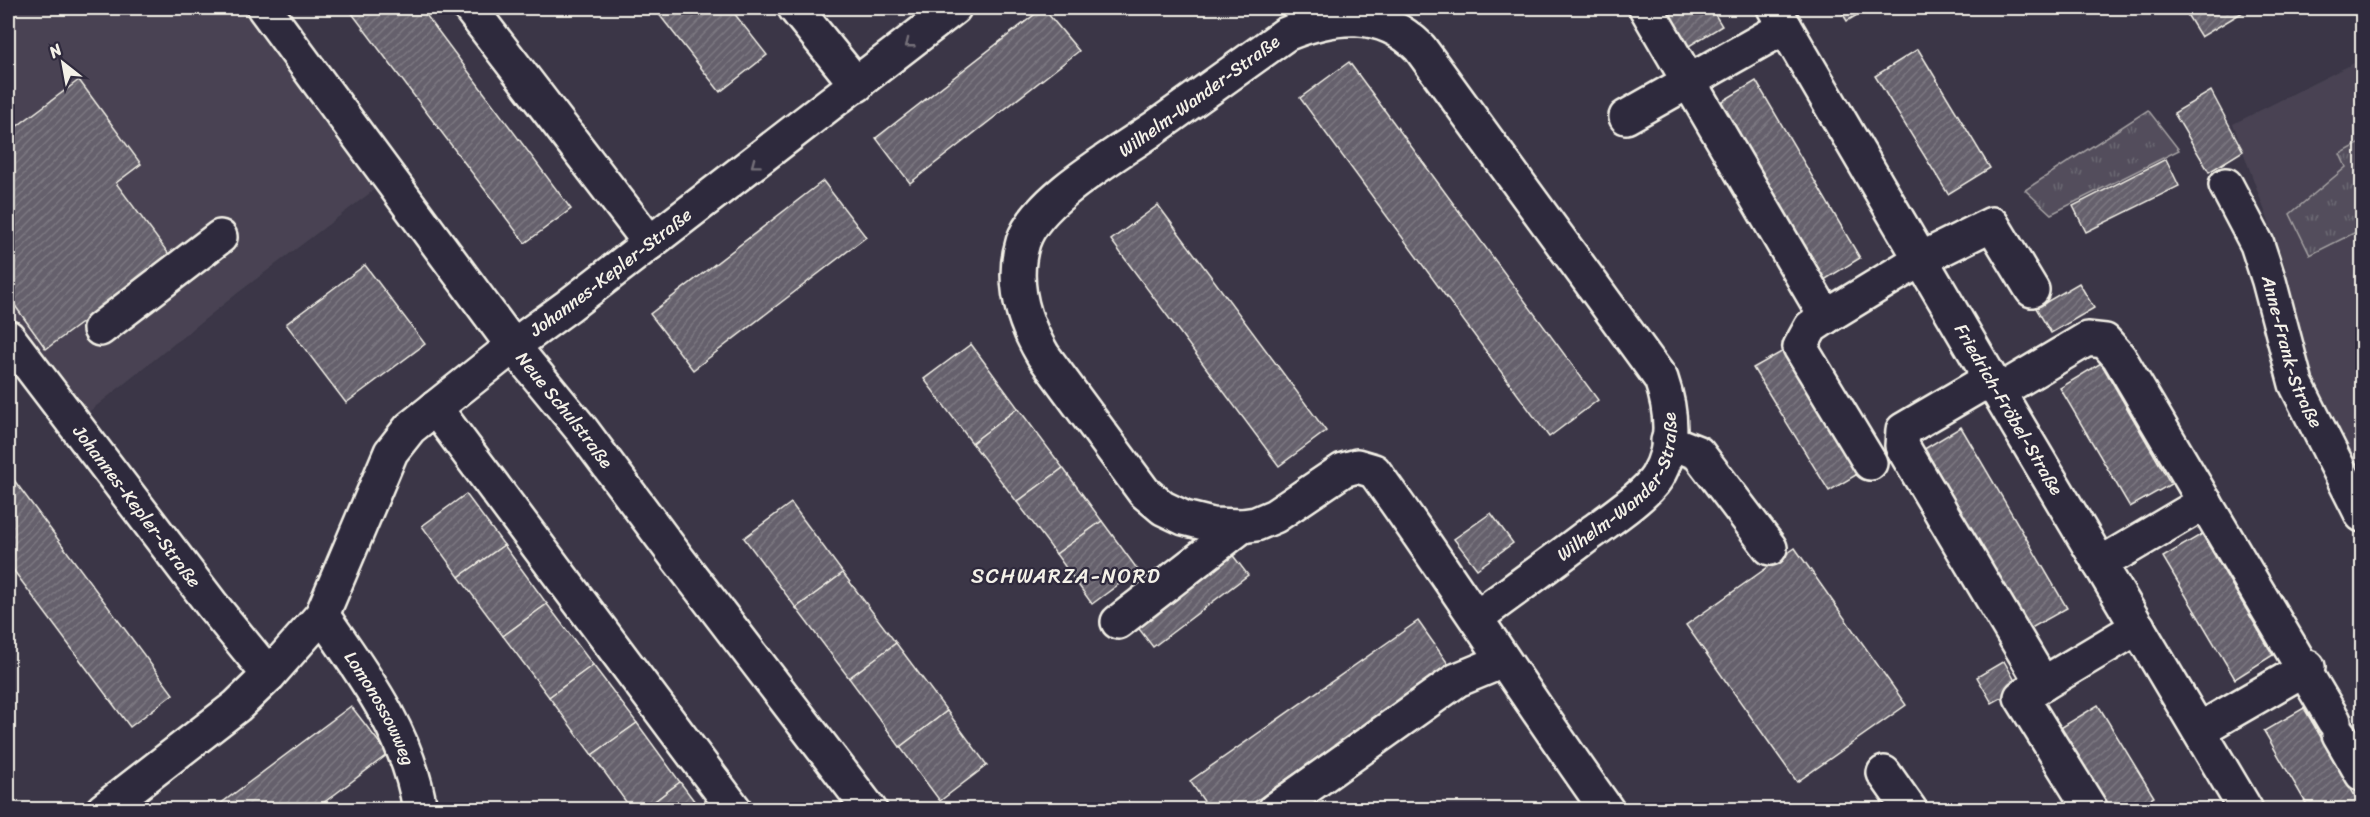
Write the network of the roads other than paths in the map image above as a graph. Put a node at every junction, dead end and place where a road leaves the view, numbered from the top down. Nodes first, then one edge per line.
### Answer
1 (264, 8) edge
2 (470, 8) edge
3 (795, 8) edge
4 (954, 8) edge
5 (1646, 8) edge
6 (1780, 17) edge
7 (1689, 81) junction
8 (856, 85) junction
9 (1626, 117) dead end
10 (2226, 185) dead end
11 (220, 237) dead end
12 (650, 243) junction
13 (1921, 260) junction
14 (2032, 290) dead end
15 (1826, 317) junction
16 (100, 329) dead end
17 (8, 337) edge
18 (513, 346) junction
19 (1994, 386) junction
20 (435, 408) junction
21 (1668, 441) junction
22 (1870, 463) dead end
23 (2205, 502) junction
24 (2362, 515) edge
25 (1242, 526) junction
26 (1770, 548) dead end
27 (2100, 564) junction
28 (322, 615) junction
29 (1476, 618) junction
30 (1118, 622) dead end
31 (2138, 627) junction
32 (1503, 661) junction
33 (2306, 668) junction
34 (269, 675) junction
35 (2043, 684) junction
36 (2199, 730) junction
37 (1884, 773) dead end
38 (2362, 774) edge
39 (103, 810) edge
40 (420, 810) edge
41 (735, 810) edge
42 (870, 810) edge
43 (1275, 810) edge
44 (1607, 810) edge
45 (1910, 810) edge
46 (2091, 810) edge
47 (2246, 810) edge

1 - 18 street, Neue Schulstraße
2 - 12 street
3 - 8 street
4 -> 8 street, Johannes-Kepler-Straße
5 - 7 street
6 - 7 street
6 - 13 street, Friedrich-Fröbel-Straße
7 - 9 street
7 - 15 street
8 -> 12 street, Johannes-Kepler-Straße
10 - 24 street, Anne-Frank-Straße
11 - 16 street
12 - 18 street, Johannes-Kepler-Straße
13 - 14 street
13 - 15 street
13 - 19 street, Friedrich-Fröbel-Straße
15 - 22 street
17 - 34 street, Johannes-Kepler-Straße
18 - 20 street, Johannes-Kepler-Straße
18 - 42 street, Neue Schulstraße
19 - 23 street
19 - 27 street, Friedrich-Fröbel-Straße
19 - 35 street
20 - 28 street, Johannes-Kepler-Straße
20 - 41 street
21 - 25 street, Wilhelm-Wander-Straße
21 - 26 street
21 - 29 street, Wilhelm-Wander-Straße
23 - 27 street
23 - 33 street
25 - 29 street, Wilhelm-Wander-Straße
25 - 30 street
27 - 31 street, Friedrich-Fröbel-Straße
28 - 34 street, Johannes-Kepler-Straße
28 - 40 street, Lomonossowweg
29 - 32 street, Wilhelm-Wander-Straße
31 - 35 street
31 - 36 street, Friedrich-Fröbel-Straße
32 - 43 street
32 - 44 street, Wilhelm-Wander-Straße
33 - 36 street
33 - 38 street
34 - 39 street, Johannes-Kepler-Straße
35 - 46 street
36 - 47 street, Friedrich-Fröbel-Straße
37 - 45 street

